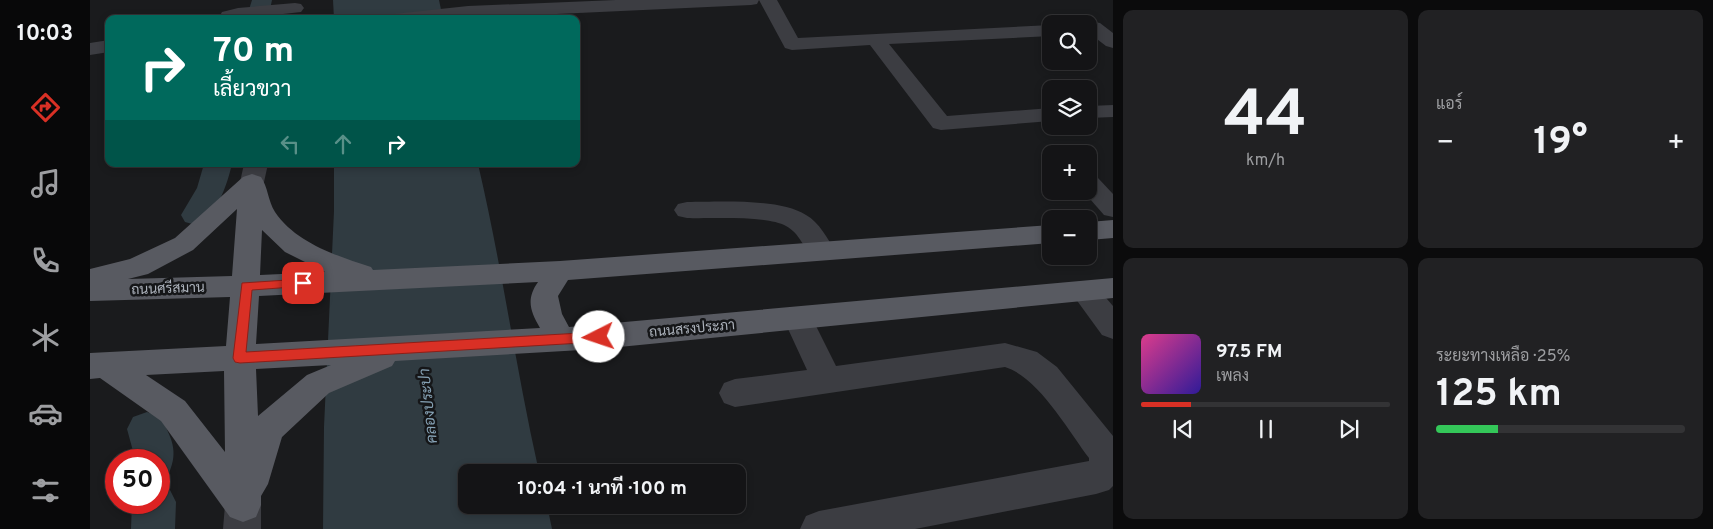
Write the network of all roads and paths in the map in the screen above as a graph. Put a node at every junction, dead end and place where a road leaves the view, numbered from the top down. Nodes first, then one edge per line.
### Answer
1 (730, 0) edge
2 (752, 0) edge
3 (768, 0) edge
4 (466, 6) edge
5 (295, 9) edge
6 (231, 15) edge
7 (428, 15) edge
8 (1097, 29) edge
9 (1042, 30) edge
10 (875, 39) junction
11 (1113, 42) edge
12 (105, 47) edge
13 (90, 49) edge
14 (1113, 111) edge
15 (1097, 112) edge
16 (1042, 116) edge
17 (254, 173) edge
18 (1097, 192) edge
19 (1113, 209) edge
20 (687, 210) dead end
21 (1113, 229) edge
22 (1097, 230) edge
23 (1042, 235) edge
24 (822, 251) junction
25 (560, 271) junction
26 (323, 272) junction
27 (90, 279) edge
28 (246, 286) junction
29 (1113, 288) edge
30 (90, 291) edge
31 (1084, 291) junction
32 (798, 318) junction
33 (1113, 327) edge
34 (561, 340) junction
35 (240, 358) junction
36 (97, 366) edge
37 (318, 369) junction
38 (827, 379) junction
39 (735, 394) dead end
40 (242, 517) edge
41 (819, 529) edge

1 - 2 street
1 - 4 street
3 - 10 street
4 - 7 street
5 - 6 street
8 - 11 street
9 - 10 street
10 - 16 street
12 - 13 street
14 - 15 street
17 - 26 main road
17 - 27 main road
17 - 28 main road
18 - 19 street
20 - 24 street
21 - 22 main road
23 - 24 main road
24 - 25 main road
25 - 26 main road
25 - 34 main road
26 - 28 main road
28 - 30 main road, ถนนศรีสมาน
28 - 35 main road
29 - 31 main road, ถนนสรงประภา
31 - 32 main road, ถนนสรงประภา
31 - 33 street
32 - 34 main road, ถนนสรงประภา
32 - 38 street
34 - 37 main road, ถนนสรงประภา
35 - 36 main road
35 - 37 main road
35 - 40 main road
36 - 40 main road
37 - 40 main road
38 - 39 street
38 - 41 street

